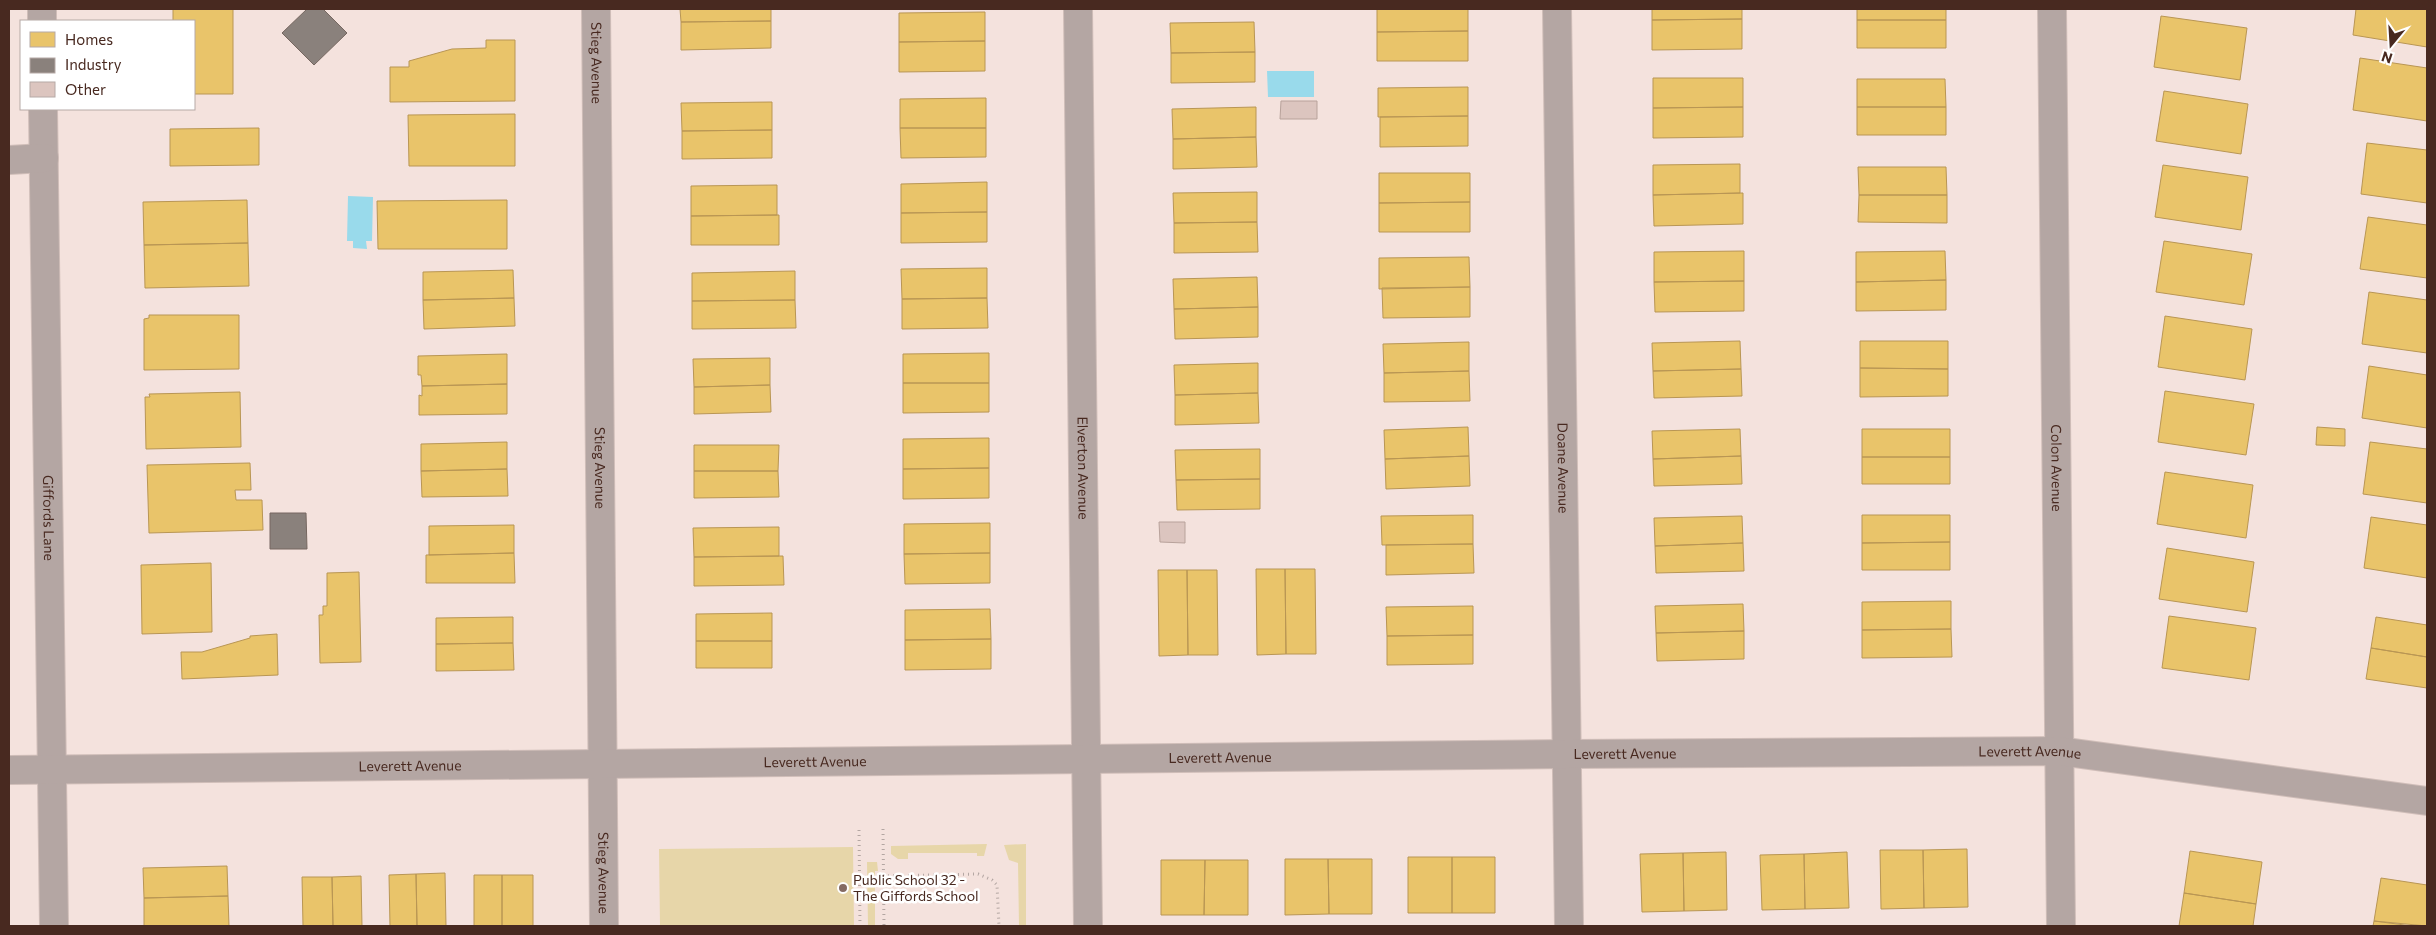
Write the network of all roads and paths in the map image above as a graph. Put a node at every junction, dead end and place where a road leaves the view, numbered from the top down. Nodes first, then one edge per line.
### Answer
1 (596, 9) edge
2 (1078, 9) edge
3 (1557, 9) edge
4 (2052, 9) edge
5 (43, 110) edge
6 (44, 158) junction
7 (9, 160) edge
8 (2059, 751) junction
9 (1568, 754) junction
10 (1086, 759) junction
11 (602, 764) junction
12 (52, 769) junction
13 (9, 770) edge
14 (2427, 801) edge
15 (883, 829) dead end
16 (859, 830) dead end
17 (883, 876) junction
18 (54, 926) edge
19 (604, 926) edge
20 (860, 926) edge
21 (884, 926) edge
22 (999, 926) edge
23 (1088, 926) edge
24 (1569, 926) edge
25 (2061, 926) edge

1 - 11 street, Stieg Avenue
2 - 10 street, Elverton Avenue
3 - 9 street, Doane Avenue
4 - 8 street, Colon Avenue
5 - 6 street, Giffords Lane
6 - 7 street
6 - 12 street, Giffords Lane
8 - 9 street, Leverett Avenue
8 - 14 street, Leverett Avenue
8 - 25 street, Colon Avenue
9 - 10 street, Leverett Avenue
9 - 24 street, Doane Avenue
10 - 11 street, Leverett Avenue
10 - 23 street, Elverton Avenue
11 - 12 street, Leverett Avenue
11 - 19 street, Stieg Avenue
12 - 13 street, Leverett Avenue
12 - 18 street, Giffords Lane
15 - 17 path
16 - 20 path
17 - 21 path
17 - 22 path

